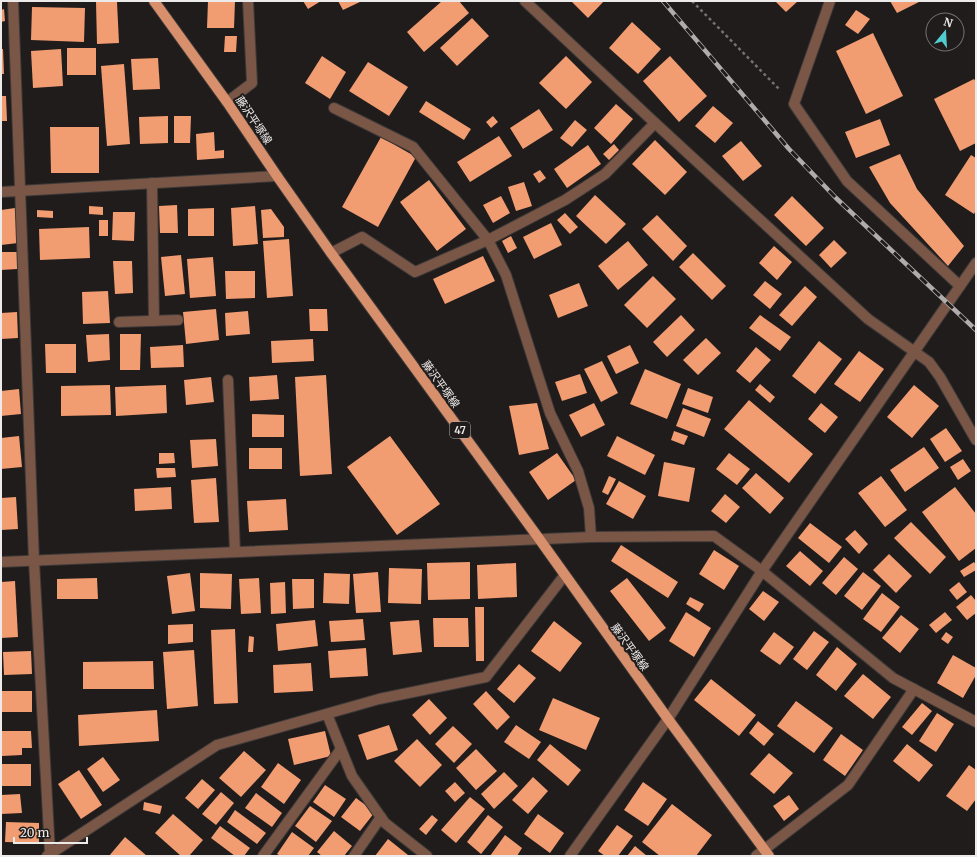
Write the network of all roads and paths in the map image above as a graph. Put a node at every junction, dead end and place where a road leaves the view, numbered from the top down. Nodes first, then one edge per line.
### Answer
1 (13, 1) edge
2 (154, 1) edge
3 (248, 1) edge
4 (525, 1) edge
5 (692, 1) edge
6 (830, 1) edge
7 (227, 102) junction
8 (794, 104) junction
9 (334, 108) dead end
10 (655, 123) junction
11 (277, 176) junction
12 (152, 183) junction
13 (21, 191) junction
14 (1, 192) edge
15 (488, 240) junction
16 (331, 253) junction
17 (976, 262) edge
18 (960, 286) junction
19 (178, 320) dead end
20 (154, 321) junction
21 (119, 322) dead end
22 (914, 352) junction
23 (228, 380) dead end
24 (976, 440) edge
25 (592, 537) junction
26 (540, 540) junction
27 (235, 552) junction
28 (34, 561) junction
29 (1, 562) edge
30 (762, 571) junction
31 (564, 576) junction
32 (914, 689) junction
33 (327, 714) junction
34 (668, 719) junction
35 (976, 722) edge
36 (341, 749) junction
37 (381, 817) junction
38 (48, 854) edge
39 (762, 854) edge
40 (263, 856) edge
41 (354, 856) edge
42 (427, 856) edge
43 (570, 856) edge

1 - 13 street
2 - 7 main road, 藤沢平塚線 / 47
3 - 7 street
4 - 10 street
5 - 8 path
6 - 8 street
7 - 11 main road, 藤沢平塚線 / 47
8 - 18 street
9 - 15 street
10 - 15 street
10 - 22 street
11 - 12 street
11 - 16 main road, 藤沢平塚線 / 47
12 - 13 street
12 - 20 street
13 - 14 street
13 - 28 street
15 - 16 street
15 - 25 street
16 - 26 main road, 藤沢平塚線 / 47
17 - 18 street
18 - 22 street
19 - 20 street
20 - 21 street
22 - 24 street
22 - 30 street
23 - 27 street
25 - 26 street
25 - 30 street
26 - 27 street
26 - 31 main road, 藤沢平塚線 / 47
27 - 28 street
28 - 29 street
28 - 38 street
30 - 32 street
30 - 34 street
31 - 33 street
31 - 34 main road, 藤沢平塚線 / 47
32 - 35 street
32 - 39 street
33 - 36 street
33 - 38 street
34 - 39 main road, 藤沢平塚線 / 47
34 - 43 street
36 - 37 street
36 - 40 street
37 - 41 street
37 - 42 street

